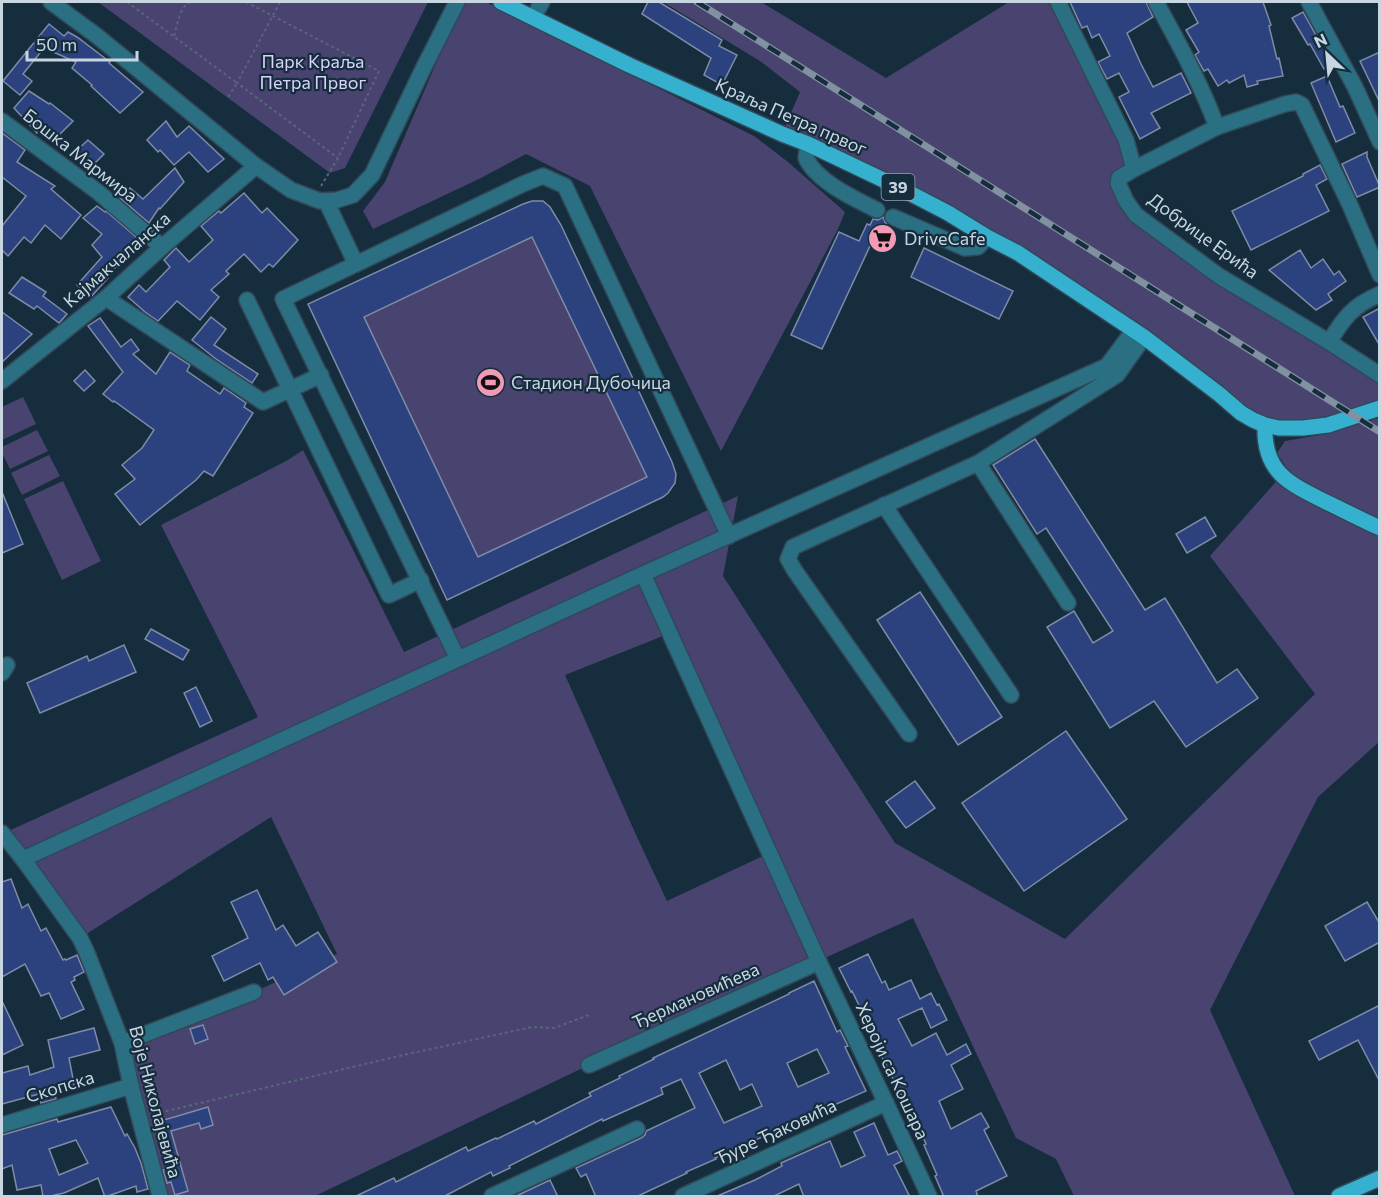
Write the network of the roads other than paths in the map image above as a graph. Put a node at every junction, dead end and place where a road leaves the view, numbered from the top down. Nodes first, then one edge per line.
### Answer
1 (51, 2) edge
2 (458, 2) edge
3 (501, 2) edge
4 (542, 2) edge
5 (1058, 2) edge
6 (1156, 2) edge
7 (1310, 2) edge
8 (533, 17) junction
9 (2, 121) edge
10 (1217, 127) junction
11 (1380, 142) edge
12 (808, 144) junction
13 (256, 166) junction
14 (1134, 169) junction
15 (320, 200) junction
16 (877, 210) dead end
17 (893, 217) dead end
18 (987, 237) junction
19 (162, 247) junction
20 (356, 264) junction
21 (1380, 275) edge
22 (1380, 294) edge
23 (106, 298) junction
24 (247, 300) dead end
25 (1139, 334) junction
26 (1329, 342) junction
27 (321, 375) junction
28 (1380, 375) edge
29 (2, 381) edge
30 (290, 389) junction
31 (1380, 408) edge
32 (1265, 425) junction
33 (978, 463) junction
34 (884, 506) junction
35 (1378, 529) edge
36 (729, 536) junction
37 (643, 574) junction
38 (421, 580) junction
39 (1068, 603) dead end
40 (458, 659) junction
41 (1011, 695) dead end
42 (909, 734) dead end
43 (2, 833) edge
44 (23, 858) junction
45 (819, 962) junction
46 (254, 992) dead end
47 (122, 1043) junction
48 (589, 1065) dead end
49 (130, 1086) junction
50 (886, 1102) junction
51 (2, 1125) edge
52 (637, 1129) dead end
53 (1380, 1178) edge
54 (158, 1196) edge
55 (492, 1197) edge
56 (682, 1197) edge
57 (929, 1197) edge
58 (1339, 1197) edge

1 - 13 street
2 - 15 street
3 - 8 main road, Краља Петра првог / 39
4 - 8 street
5 - 14 street
6 - 10 street
7 - 11 street
8 - 12 main road, Краља Петра првог / 39
9 - 19 street, Бошка Мармира
10 - 14 street
10 - 21 street
12 - 16 street
12 - 18 main road, Краља Петра првог / 39
13 - 15 street
13 - 19 street, Кајмакчаланска
14 - 26 street, Добрице Ерића
15 - 20 street
17 - 18 street
18 - 25 main road, Краља Петра првог / 39
19 - 23 street, Кајмакчаланска
20 - 27 street
20 - 36 street
22 - 26 street
23 - 29 street, Кајмакчаланска
23 - 30 street
24 - 30 street
25 - 32 main road, Краља Петра првог / 39
25 - 33 street
25 - 36 street
26 - 28 street
27 - 30 street
27 - 38 street
30 - 38 street
31 - 32 main road, Краља Петра првог / 39
32 - 35 main road
33 - 34 street
33 - 39 street
34 - 41 street
34 - 42 street
36 - 37 street
37 - 40 street
37 - 45 street, Хероји са Кошара
38 - 40 street
40 - 44 street
43 - 44 street, Воје Николајевића
44 - 47 street, Воје Николајевића
45 - 48 street, Ђермановићева
45 - 50 street, Хероји са Кошара
46 - 47 street
47 - 49 street, Воје Николајевића
49 - 51 street, Скопска
49 - 54 street, Воје Николајевића
50 - 56 street, Ђуре Ђаковића
50 - 57 street, Хероји са Кошара
52 - 55 street
53 - 58 main road

